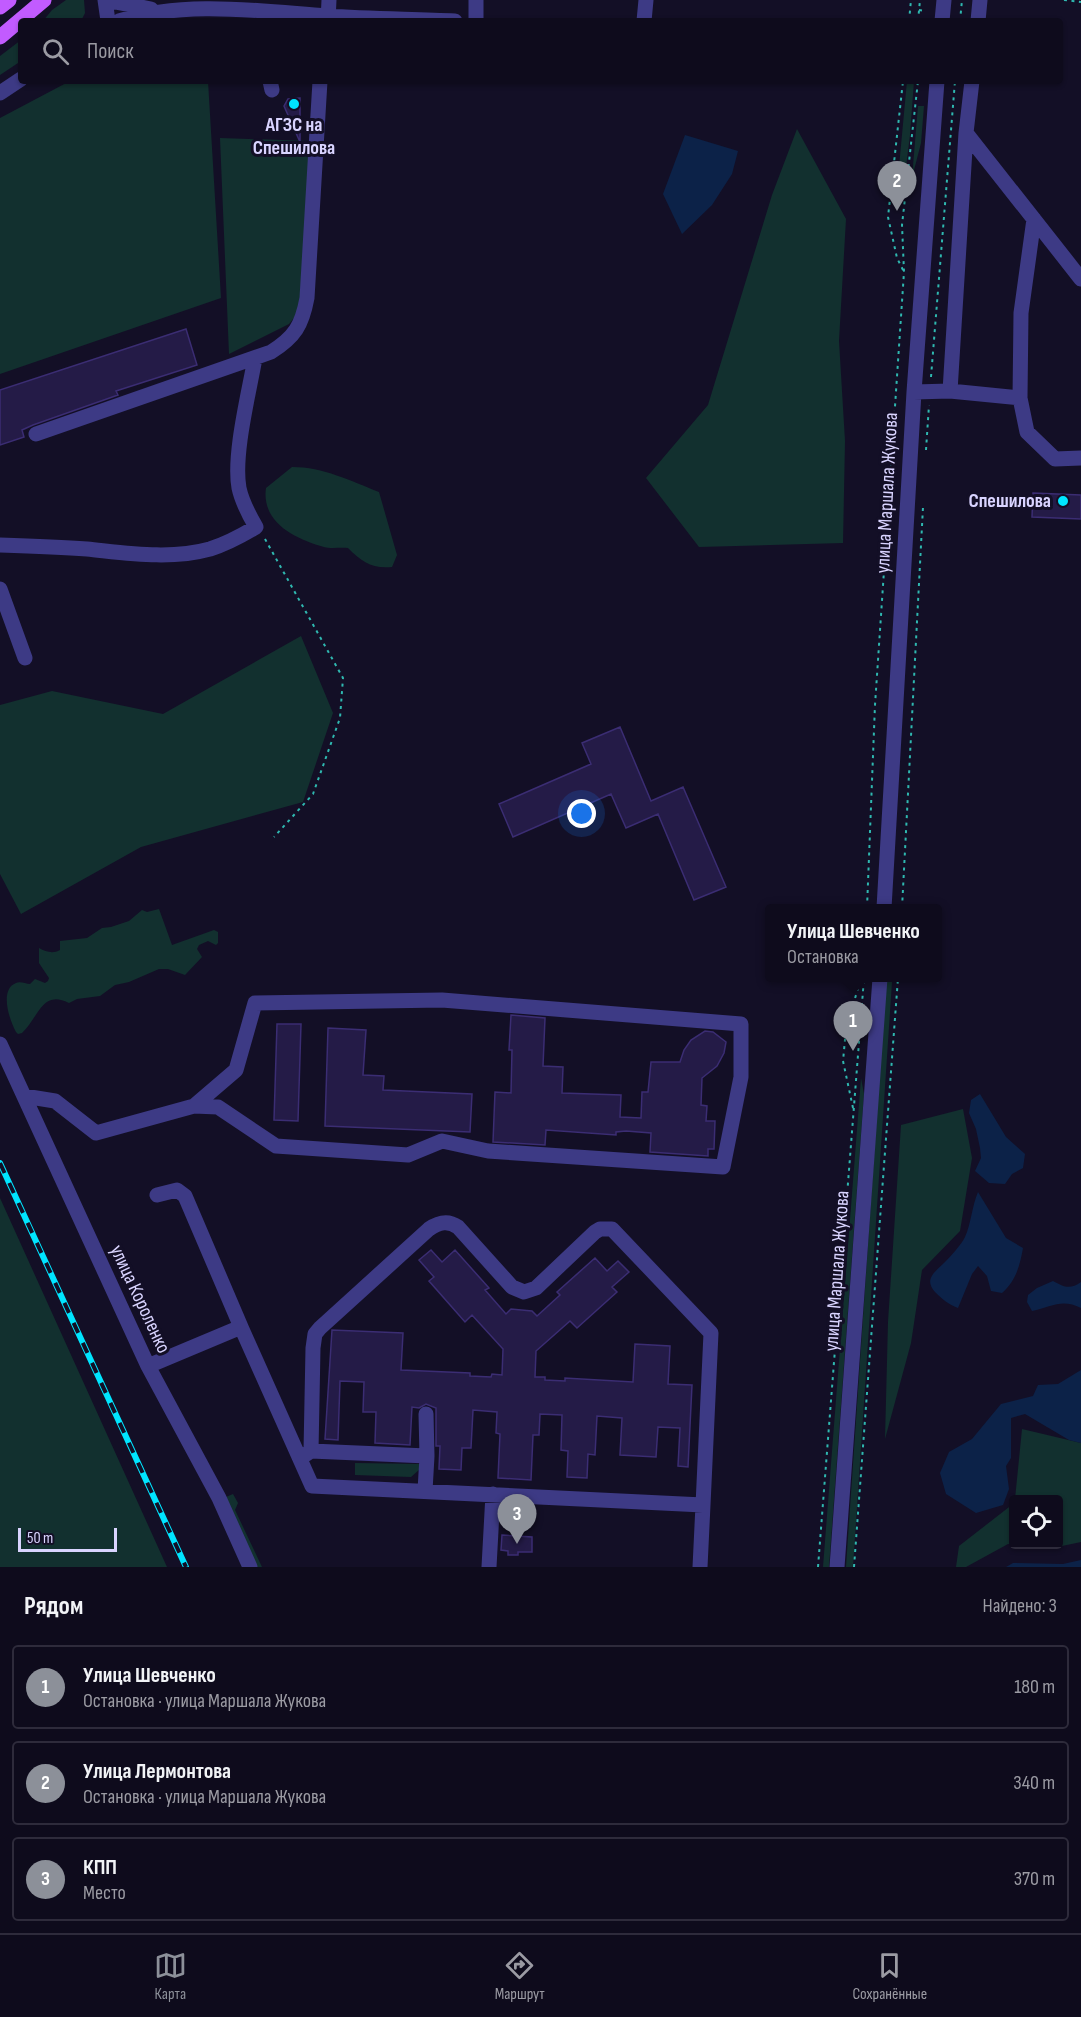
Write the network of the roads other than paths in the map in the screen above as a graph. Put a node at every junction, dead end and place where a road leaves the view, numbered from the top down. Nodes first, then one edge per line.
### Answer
1 (9, 0) edge
2 (44, 0) edge
3 (105, 0) edge
4 (476, 0) edge
5 (646, 0) edge
6 (944, 0) edge
7 (980, 0) edge
8 (180, 4) edge
9 (0, 7) edge
10 (157, 10) junction
11 (328, 12) edge
12 (256, 15) edge
13 (23, 18) edge
14 (108, 18) edge
15 (129, 18) edge
16 (413, 18) edge
17 (476, 18) edge
18 (644, 18) edge
19 (942, 18) edge
20 (978, 18) edge
21 (18, 22) edge
22 (0, 37) edge
23 (18, 82) edge
24 (321, 84) edge
25 (937, 84) edge
26 (972, 84) edge
27 (0, 93) edge
28 (966, 133) junction
29 (1034, 219) junction
30 (1081, 279) edge
31 (255, 358) junction
32 (950, 391) junction
33 (914, 392) junction
34 (1020, 398) junction
35 (36, 434) dead end
36 (1081, 458) edge
37 (0, 545) edge
38 (0, 589) edge
39 (25, 658) dead end
40 (884, 904) edge
41 (880, 982) edge
42 (0, 1044) edge
43 (24, 1096) junction
44 (194, 1106) junction
45 (157, 1195) dead end
46 (241, 1327) junction
47 (148, 1366) junction
48 (426, 1414) dead end
49 (305, 1455) junction
50 (427, 1456) junction
51 (425, 1491) junction
52 (494, 1494) junction
53 (703, 1505) junction
54 (250, 1567) edge
55 (489, 1567) edge
56 (700, 1567) edge
57 (837, 1567) edge

1 - 9 main road
2 - 13 main road
3 - 10 street
3 - 14 street
4 - 17 street
5 - 18 street
6 - 19 street
7 - 20 street
8 - 10 street
8 - 12 street
10 - 15 street
11 - 12 street
11 - 16 street
21 - 22 main road
23 - 27 street
24 - 31 street
25 - 33 street, улица Маршала Жукова
26 - 28 street
28 - 29 street
28 - 32 street
29 - 30 street
29 - 34 street
31 - 35 street
31 - 37 street
32 - 33 street
32 - 34 street
33 - 40 street, улица Маршала Жукова
34 - 36 street
38 - 39 street
41 - 57 street, улица Маршала Жукова
42 - 43 street, улица Короленко
43 - 44 street
43 - 47 street, улица Короленко
44 - 44 street
45 - 46 street
46 - 47 street
46 - 49 street
47 - 54 street, улица Короленко
48 - 50 street
49 - 50 street
49 - 51 street
49 - 53 street
50 - 51 street
51 - 52 street
52 - 53 street
52 - 55 street
53 - 56 street

